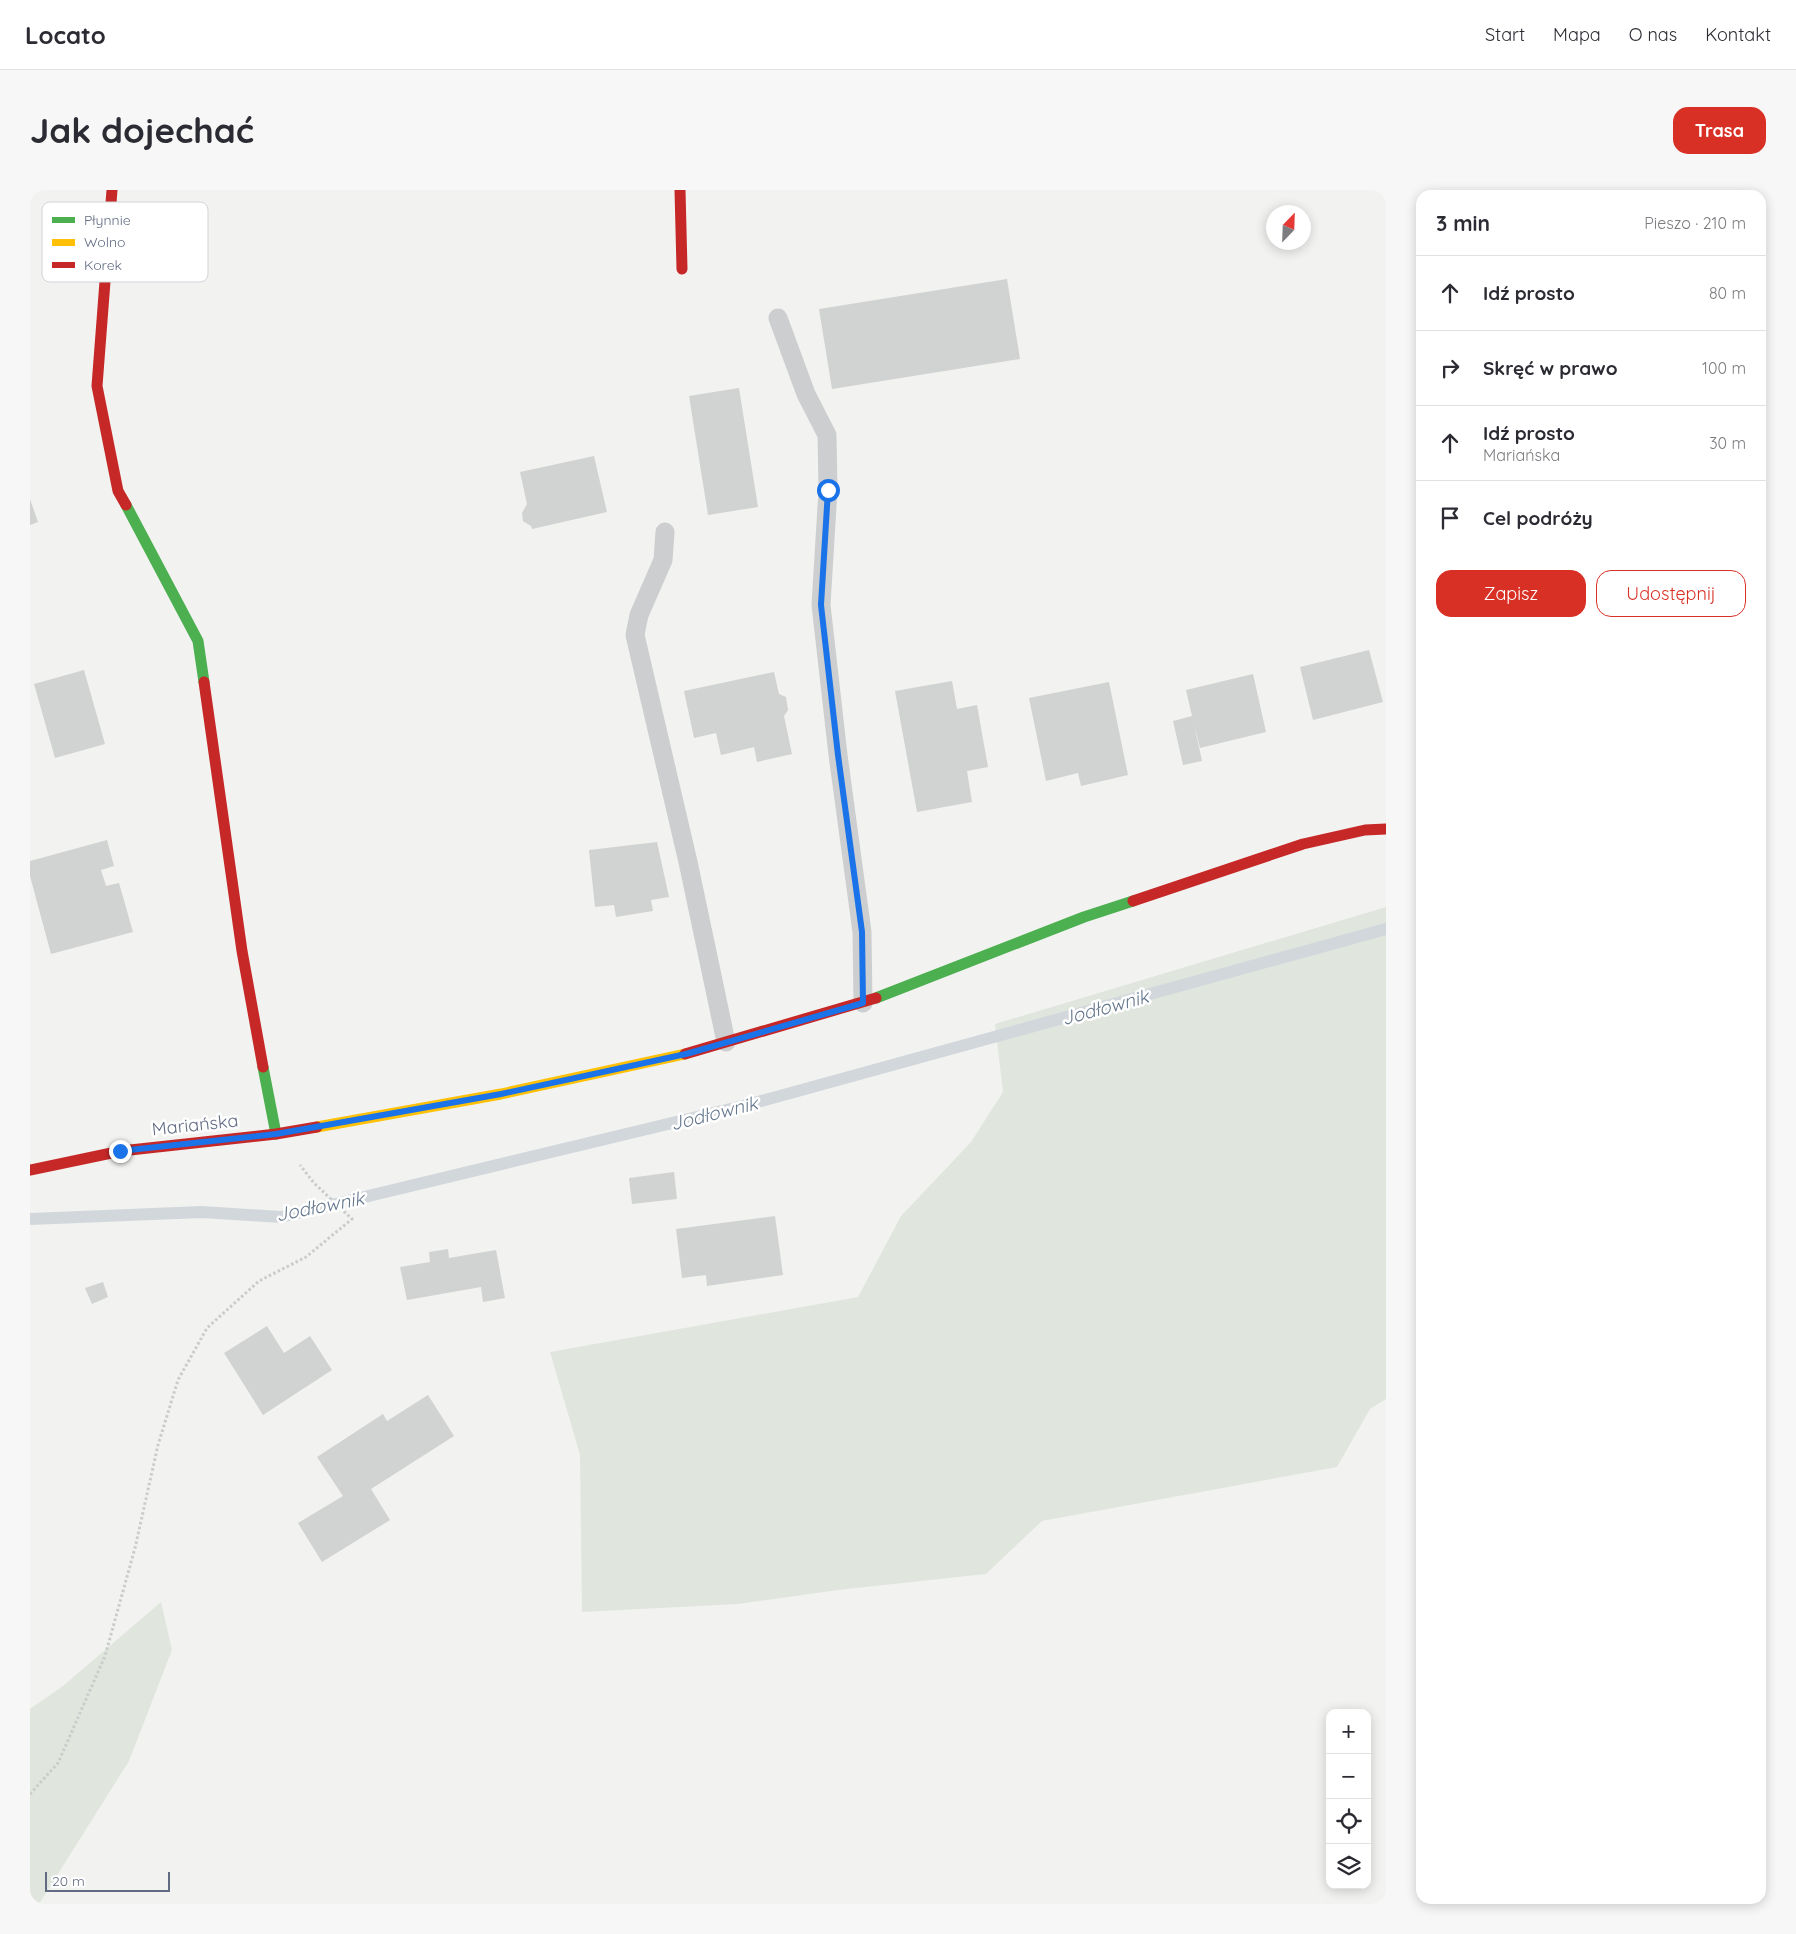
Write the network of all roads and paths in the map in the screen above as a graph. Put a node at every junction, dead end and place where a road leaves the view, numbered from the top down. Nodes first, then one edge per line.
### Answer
1 (680, 190) edge
2 (682, 270) dead end
3 (105, 282) edge
4 (778, 318) dead end
5 (665, 532) dead end
6 (1386, 829) edge
7 (863, 1003) junction
8 (726, 1042) junction
9 (276, 1134) junction
10 (30, 1170) edge
11 (314, 1183) dead end
12 (30, 1794) edge

1 - 2 street
3 - 9 street
4 - 7 lane
5 - 8 lane
6 - 7 street, Mariańska
7 - 8 street, Mariańska
8 - 9 street, Mariańska
9 - 10 street, Mariańska
11 - 12 path

